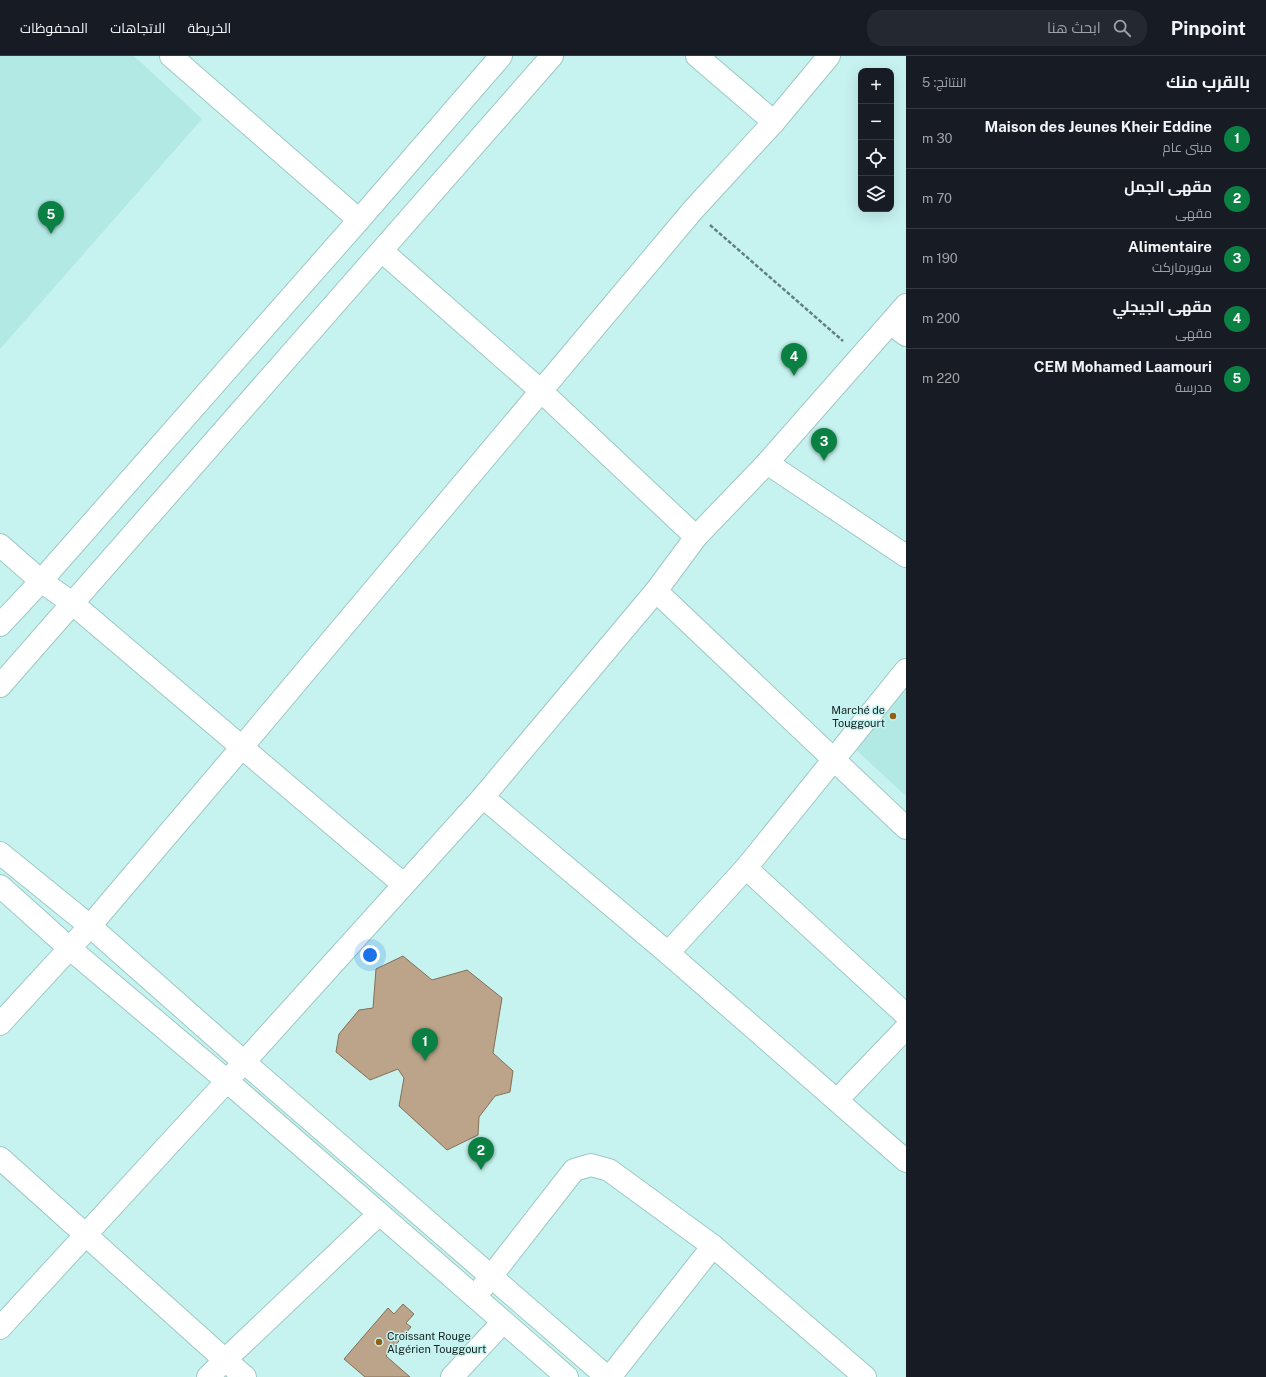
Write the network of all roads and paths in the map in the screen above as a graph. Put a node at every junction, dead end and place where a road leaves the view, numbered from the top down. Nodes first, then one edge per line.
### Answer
1 (171, 56) edge
2 (501, 56) edge
3 (552, 56) edge
4 (697, 56) edge
5 (829, 56) edge
6 (774, 122) junction
7 (693, 210) junction
8 (359, 220) junction
9 (383, 252) junction
10 (906, 305) edge
11 (899, 330) edge
12 (862, 357) junction
13 (541, 391) junction
14 (767, 463) junction
15 (696, 537) junction
16 (0, 545) edge
17 (906, 556) edge
18 (41, 581) junction
19 (656, 591) junction
20 (72, 603) junction
21 (0, 625) edge
22 (906, 670) edge
23 (0, 686) edge
24 (242, 747) junction
25 (834, 761) junction
26 (482, 797) junction
27 (906, 828) edge
28 (0, 854) edge
29 (746, 868) junction
30 (404, 884) junction
31 (0, 886) edge
32 (90, 926) junction
33 (68, 947) junction
34 (668, 953) junction
35 (906, 1015) edge
36 (0, 1024) edge
37 (906, 1028) edge
38 (244, 1062) junction
39 (227, 1081) junction
40 (837, 1100) junction
41 (0, 1158) edge
42 (906, 1161) edge
43 (379, 1214) junction
44 (86, 1235) junction
45 (714, 1246) junction
46 (491, 1276) junction
47 (475, 1297) junction
48 (503, 1322) junction
49 (0, 1328) edge
50 (225, 1360) junction
51 (208, 1377) edge
52 (245, 1377) edge
53 (452, 1377) edge
54 (567, 1377) edge
55 (607, 1377) edge
56 (610, 1377) edge
57 (865, 1377) edge

1 - 8 street
2 - 8 street
3 - 9 street
4 - 6 street
5 - 6 street
6 - 7 street
7 - 12 path
7 - 13 street
8 - 18 street
9 - 13 street
9 - 20 street
10 - 11 street
11 - 12 street
12 - 14 street
13 - 15 street
13 - 24 street
14 - 15 street
14 - 17 street
15 - 19 street
16 - 18 street
18 - 20 street
18 - 21 street
19 - 25 street
19 - 26 street
20 - 23 street
20 - 24 street
22 - 25 street
24 - 30 street
24 - 32 street
25 - 27 street
25 - 29 street
26 - 30 street
26 - 34 street
28 - 32 street
29 - 34 street
29 - 35 street
30 - 38 street
31 - 33 street
32 - 33 street
32 - 38 street
33 - 36 street
33 - 39 street
34 - 40 street
37 - 40 street
38 - 39 street
38 - 46 street
39 - 43 street
39 - 44 street
40 - 42 street
41 - 44 street
43 - 47 street
43 - 50 street
44 - 49 street
44 - 50 street
45 - 46 street
45 - 56 street
45 - 57 street
46 - 47 street
46 - 55 street
47 - 48 street
48 - 53 street
48 - 54 street
50 - 51 street
50 - 52 street

